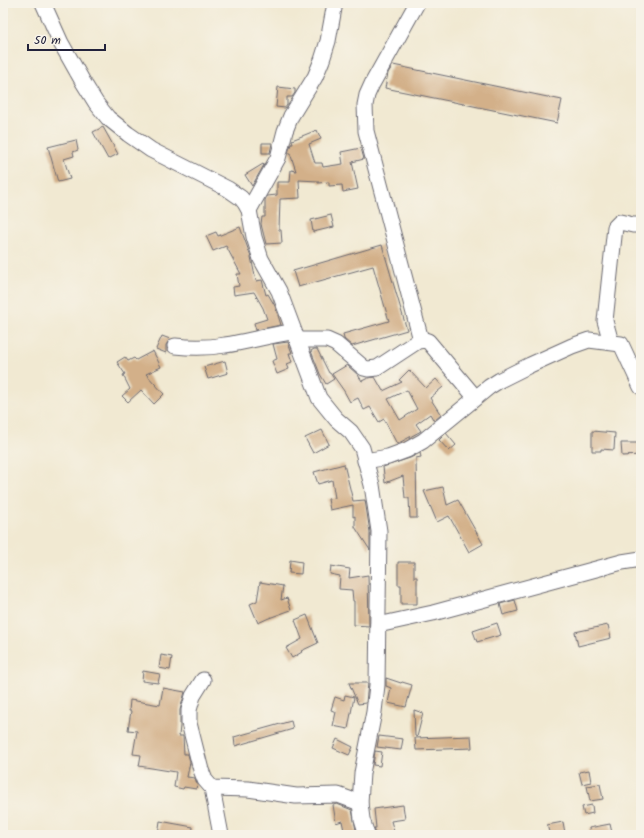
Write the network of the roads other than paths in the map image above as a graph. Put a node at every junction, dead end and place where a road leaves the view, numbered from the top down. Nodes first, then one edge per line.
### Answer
1 (43, 3) edge
2 (335, 3) edge
3 (417, 3) edge
4 (249, 210) junction
5 (641, 225) edge
6 (296, 336) junction
7 (421, 340) junction
8 (611, 342) junction
9 (175, 346) dead end
10 (641, 387) edge
11 (475, 398) junction
12 (365, 461) junction
13 (641, 559) edge
14 (378, 625) junction
15 (203, 680) dead end
16 (212, 788) junction
17 (360, 803) junction
18 (221, 835) edge
19 (368, 835) edge

1 - 4 street
2 - 4 street
3 - 7 street
4 - 6 street
5 - 8 street
6 - 7 street
6 - 9 street
6 - 12 street
7 - 11 street
8 - 10 street
8 - 11 street
11 - 12 street
12 - 14 street
13 - 14 street
14 - 17 street
15 - 16 street
16 - 17 street
16 - 18 street
17 - 19 street

